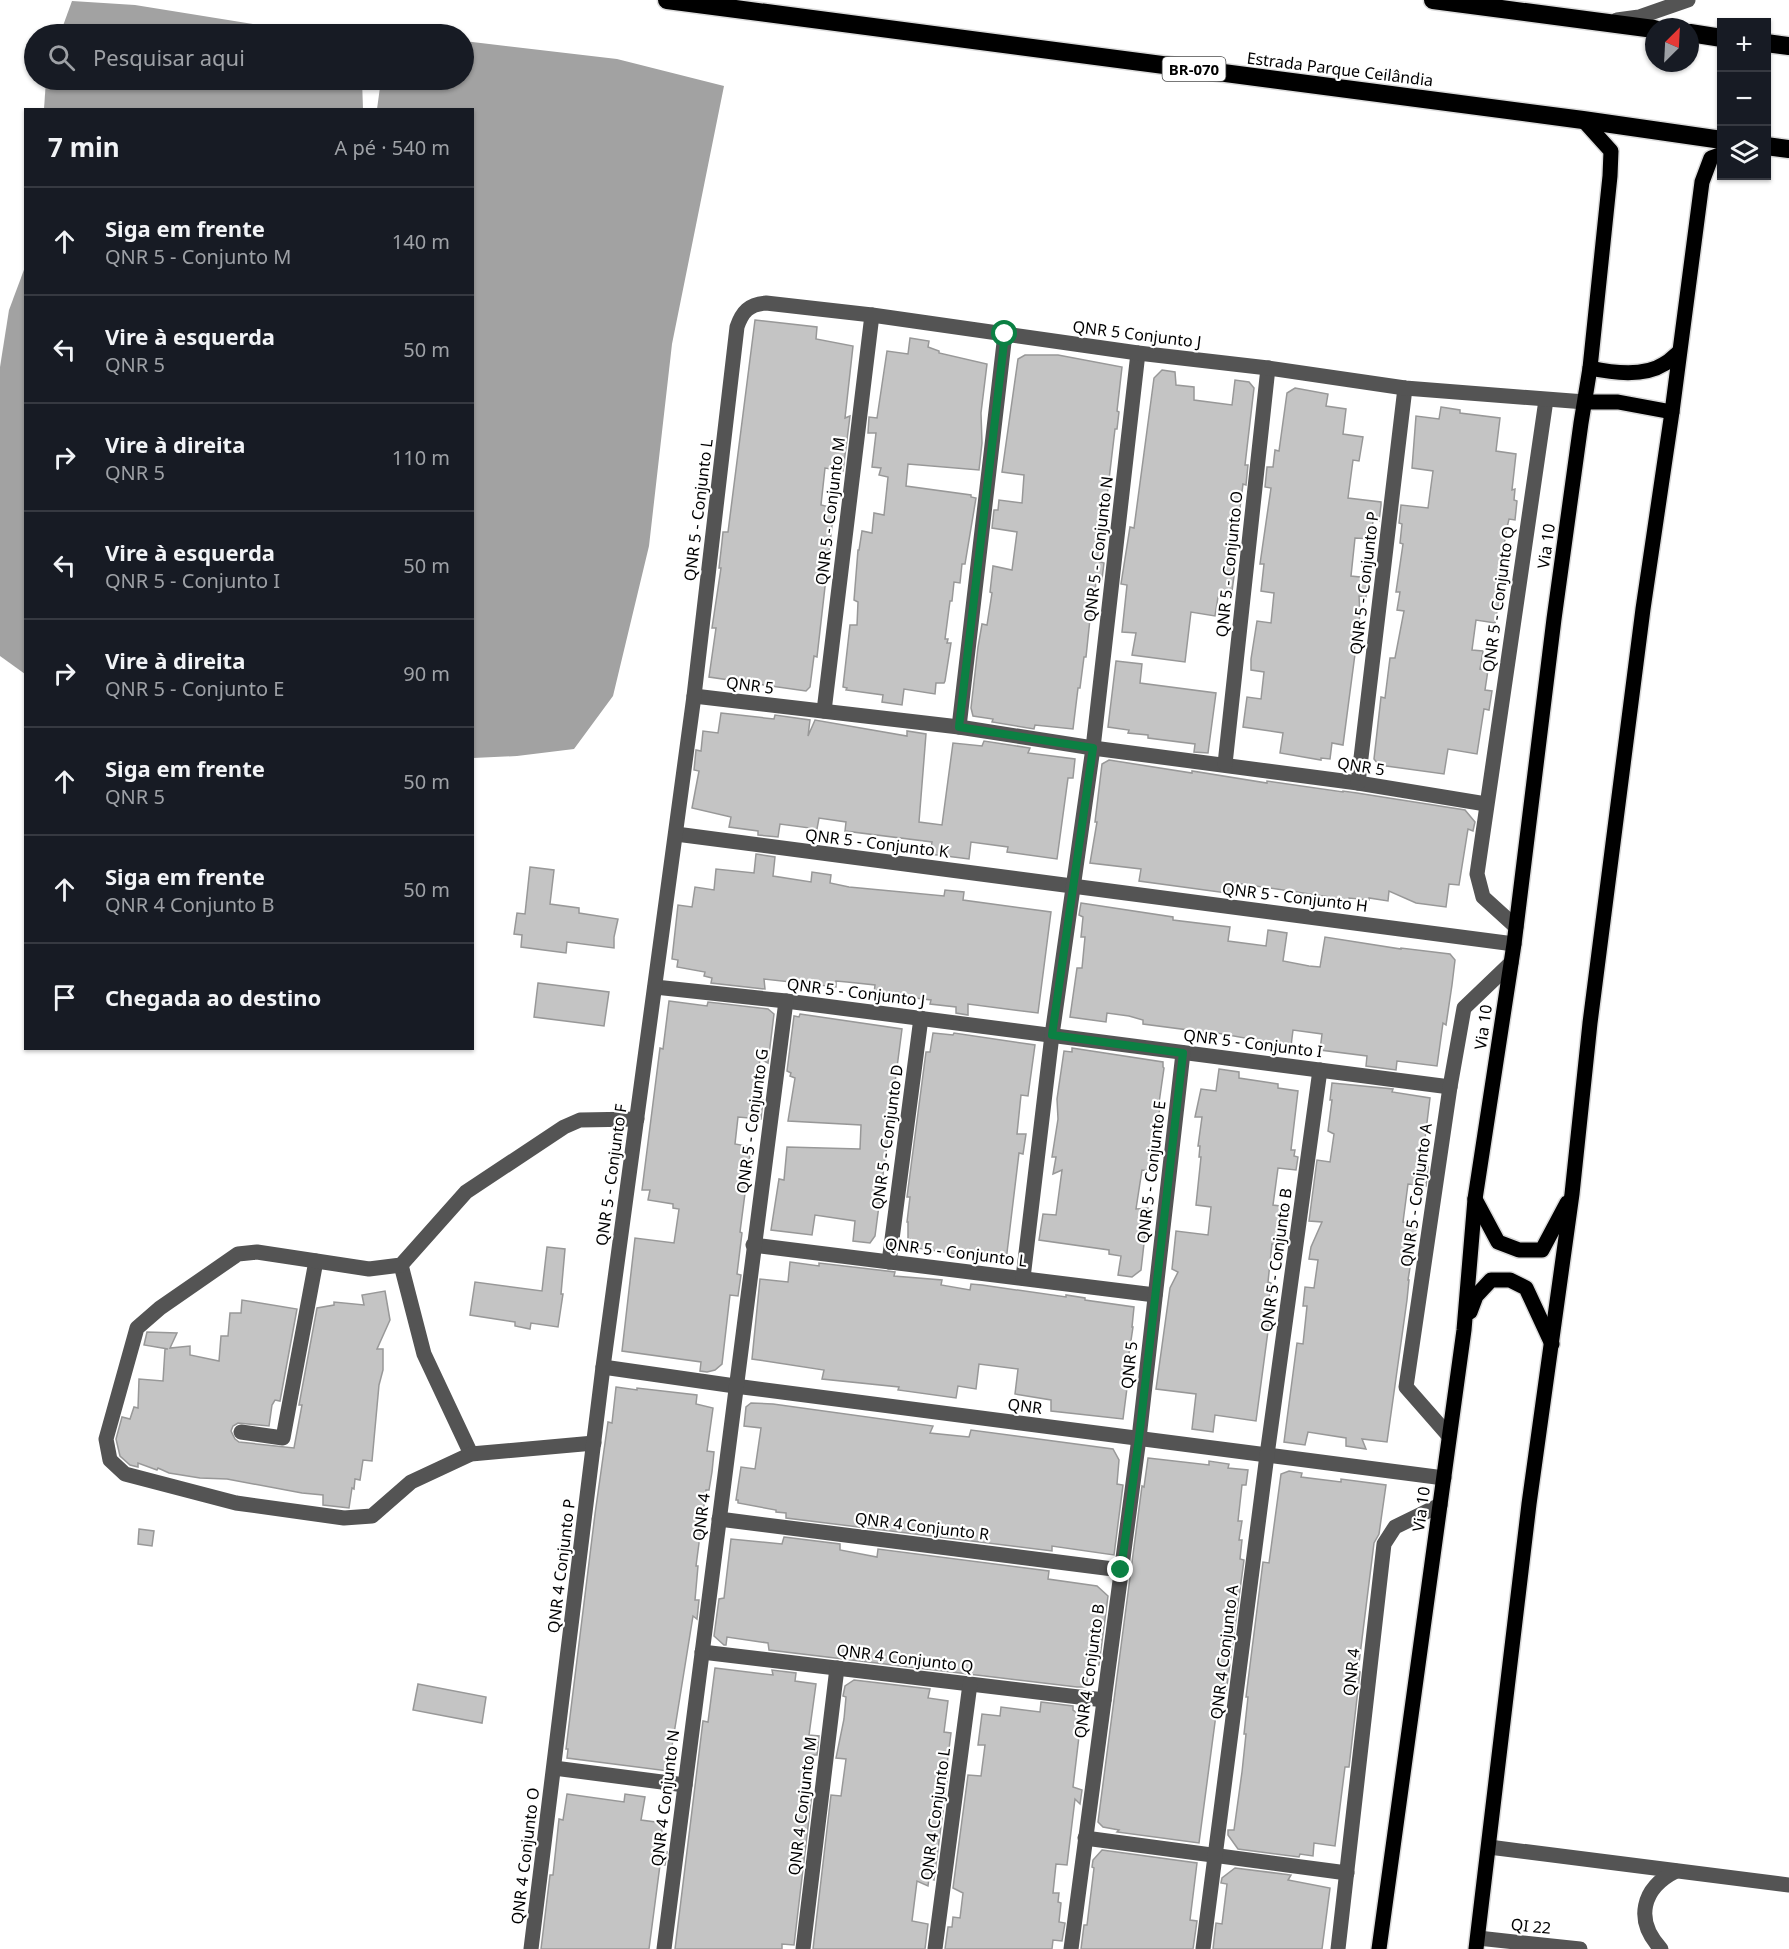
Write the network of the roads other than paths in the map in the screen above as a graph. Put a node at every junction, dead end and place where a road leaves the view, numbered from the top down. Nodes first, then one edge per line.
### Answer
1 (667, 0) edge
2 (1433, 0) edge
3 (1688, 0) edge
4 (1604, 22) junction
5 (1645, 28) edge
6 (1699, 34) edge
7 (1717, 37) edge
8 (1771, 44) edge
9 (1789, 46) edge
10 (1583, 120) junction
11 (1717, 139) edge
12 (1771, 147) edge
13 (1789, 149) edge
14 (1717, 156) edge
15 (872, 315) junction
16 (737, 327) joint
17 (1005, 334) junction
18 (1679, 352) junction
19 (1138, 353) junction
20 (1268, 368) junction
21 (1590, 368) junction
22 (1405, 387) junction
23 (1546, 400) junction
24 (1584, 402) junction
25 (1672, 412) junction
26 (694, 696) junction
27 (824, 711) junction
28 (959, 727) junction
29 (1093, 748) junction
30 (1225, 764) junction
31 (1358, 783) junction
32 (1486, 804) junction
33 (676, 834) junction
34 (1072, 886) junction
35 (1516, 927) junction
36 (1514, 944) junction
37 (1511, 963) junction
38 (655, 987) junction
39 (786, 1001) junction
40 (921, 1018) junction
41 (1052, 1035) junction
42 (1183, 1053) junction
43 (1320, 1070) junction
44 (1450, 1087) junction
45 (637, 1119) junction
46 (1572, 1194) junction
47 (1475, 1199) junction
48 (753, 1245) junction
49 (316, 1261) junction
50 (889, 1262) junction
51 (401, 1265) junction
52 (1023, 1278) junction
53 (1155, 1295) junction
54 (1464, 1330) junction
55 (1552, 1344) junction
56 (603, 1367) junction
57 (735, 1386) junction
58 (241, 1432) dead end
59 (1449, 1436) junction
60 (1139, 1438) junction
61 (594, 1443) junction
62 (471, 1454) junction
63 (1267, 1455) junction
64 (1444, 1478) junction
65 (1440, 1505) junction
66 (719, 1518) junction
67 (1121, 1570) junction
68 (702, 1652) junction
69 (837, 1668) junction
70 (970, 1684) junction
71 (1104, 1700) junction
72 (554, 1768) junction
73 (685, 1785) junction
74 (1085, 1838) junction
75 (1489, 1847) junction
76 (1216, 1854) junction
77 (1676, 1871) junction
78 (1347, 1873) junction
79 (1789, 1885) edge
80 (1477, 1943) edge
81 (531, 1949) edge
82 (664, 1949) edge
83 (802, 1949) edge
84 (935, 1949) edge
85 (1071, 1949) edge
86 (1203, 1949) edge
87 (1338, 1949) edge
88 (1379, 1949) edge
89 (1580, 1949) edge
90 (1661, 1949) edge

1 - 10 highway, Estrada Parque Ceilândia / BR-070
2 - 4 highway
3 - 4 street
4 - 5 highway
6 - 7 highway
8 - 9 highway
10 - 11 highway, Estrada Parque Ceilândia / BR-070
10 - 21 main road, Via 10
12 - 13 highway
14 - 18 main road
15 - 16 street, QNR 5 Conjunto J
15 - 17 street, QNR 5 Conjunto J
15 - 27 street, QNR 5 - Conjunto M
16 - 26 street, QNR 5 - Conjunto L
17 - 19 street, QNR 5 Conjunto J
17 - 28 street
18 - 21 main road
18 - 25 main road
19 - 20 street, QNR 5 Conjunto J
19 - 29 street, QNR 5 - Conjunto N
20 - 22 street, QNR 5 Conjunto J
20 - 30 street, QNR 5 - Conjunto O
21 - 24 main road, Via 10
22 - 23 street, QNR 5 Conjunto J
22 - 31 street, QNR 5 - Conjunto P
23 - 24 street
23 - 32 street, QNR 5 - Conjunto Q
24 - 25 main road
24 - 35 main road, Via 10
25 - 46 main road
26 - 27 street, QNR 5
26 - 33 street
27 - 28 street, QNR 5
28 - 29 street, QNR 5
29 - 30 street, QNR 5
29 - 34 street
30 - 31 street, QNR 5
31 - 32 street, QNR 5
32 - 35 street
33 - 34 street, QNR 5 - Conjunto K
33 - 38 street
34 - 36 street, QNR 5 - Conjunto H
34 - 41 street
35 - 36 main road, Via 10
36 - 37 main road, Via 10
37 - 44 street, QNR 5 - Conjunto A
37 - 47 main road, Via 10
38 - 39 street, QNR 5 - Conjunto J
38 - 45 street, QNR 5 - Conjunto F
39 - 40 street, QNR 5 - Conjunto J
39 - 48 street, QNR 5 - Conjunto G
40 - 41 street, QNR 5 - Conjunto J
40 - 50 street, QNR 5 - Conjunto D
41 - 42 street, QNR 5 - Conjunto I
41 - 52 street
42 - 43 street, QNR 5 - Conjunto I
42 - 53 street, QNR 5 - Conjunto E
43 - 44 street, QNR 5 - Conjunto I
43 - 63 street, QNR 5 - Conjunto B
44 - 59 street, QNR 5 - Conjunto A
45 - 51 street
45 - 56 street, QNR 5 - Conjunto F
46 - 47 main road
46 - 55 main road
47 - 54 main road, Via 10
48 - 50 street, QNR 5 - Conjunto L
48 - 57 street
49 - 51 street
49 - 58 street
49 - 62 street
50 - 52 street, QNR 5 - Conjunto L
51 - 62 street
52 - 53 street, QNR 5 - Conjunto L
53 - 60 street, QNR 5
54 - 55 main road
54 - 59 main road, Via 10
55 - 75 main road
56 - 57 street, QNR
56 - 61 street, QNR 4 Conjunto P
57 - 60 street, QNR
57 - 66 street, QNR 4
59 - 64 main road, Via 10
60 - 63 street, QNR
60 - 67 street, QNR 4 Conjunto B
61 - 62 street
61 - 72 street, QNR 4 Conjunto P
63 - 64 street, QNR
63 - 76 street, QNR 4 Conjunto A
64 - 65 main road, Via 10
65 - 78 street, QNR 4
65 - 88 main road, Via 10
66 - 67 street, QNR 4 Conjunto R
66 - 68 street, QNR 4
67 - 71 street, QNR 4 Conjunto B
68 - 69 street, QNR 4 Conjunto Q
68 - 73 street, QNR 4 Conjunto N
69 - 70 street, QNR 4 Conjunto Q
69 - 83 street, QNR 4 Conjunto M
70 - 71 street, QNR 4 Conjunto Q
70 - 84 street, QNR 4 Conjunto L
71 - 74 street, QNR 4 Conjunto B
72 - 73 street
72 - 81 street, QNR 4 Conjunto O
73 - 82 street, QNR 4 Conjunto N
74 - 76 street
74 - 85 street, QNR 4 Conjunto B
75 - 77 street
75 - 80 main road
76 - 78 street
76 - 86 street, QNR 4 Conjunto A
77 - 79 street
77 - 90 street
78 - 87 street, QNR 4
80 - 89 street, QI 22

